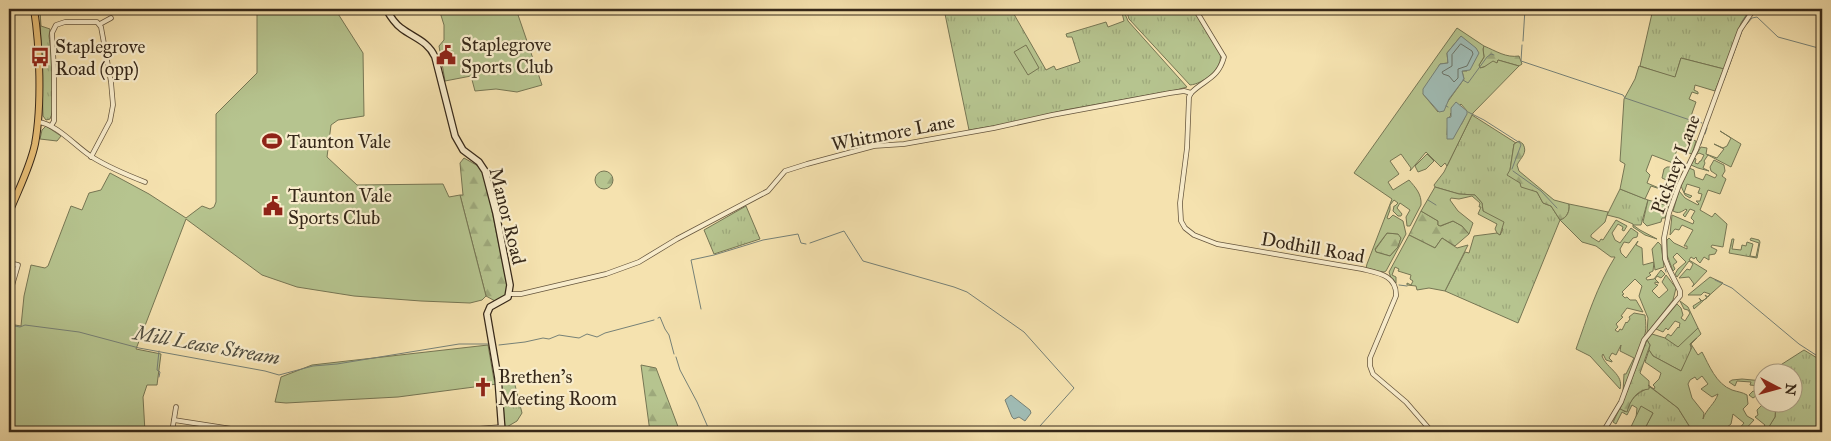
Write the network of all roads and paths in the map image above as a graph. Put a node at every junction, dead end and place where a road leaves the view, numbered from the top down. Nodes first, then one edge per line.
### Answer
1 (34, 9) edge
2 (386, 9) edge
3 (1195, 9) edge
4 (1754, 9) edge
5 (111, 18) dead end
6 (100, 24) junction
7 (1191, 93) junction
8 (38, 122) junction
9 (51, 126) junction
10 (91, 157) junction
11 (145, 182) dead end
12 (9, 212) edge
13 (9, 262) edge
14 (510, 294) junction
15 (9, 296) edge
16 (176, 407) dead end
17 (174, 420) junction
18 (502, 430) edge
19 (172, 432) edge
20 (238, 432) edge
21 (441, 432) edge
22 (1432, 432) edge
23 (1603, 432) edge

1 - 8 main road
2 - 14 street, Manor Road
3 - 7 street
4 - 23 street, Pickney Lane
5 - 6 street
6 - 9 street
6 - 10 street
7 - 14 street, Whitmore Lane
7 - 22 street, Dodhill Road
8 - 9 street
8 - 12 main road
9 - 10 street
10 - 11 street
13 - 15 street
14 - 18 street, Manor Road
16 - 17 street
17 - 19 street
17 - 20 street
18 - 21 street

